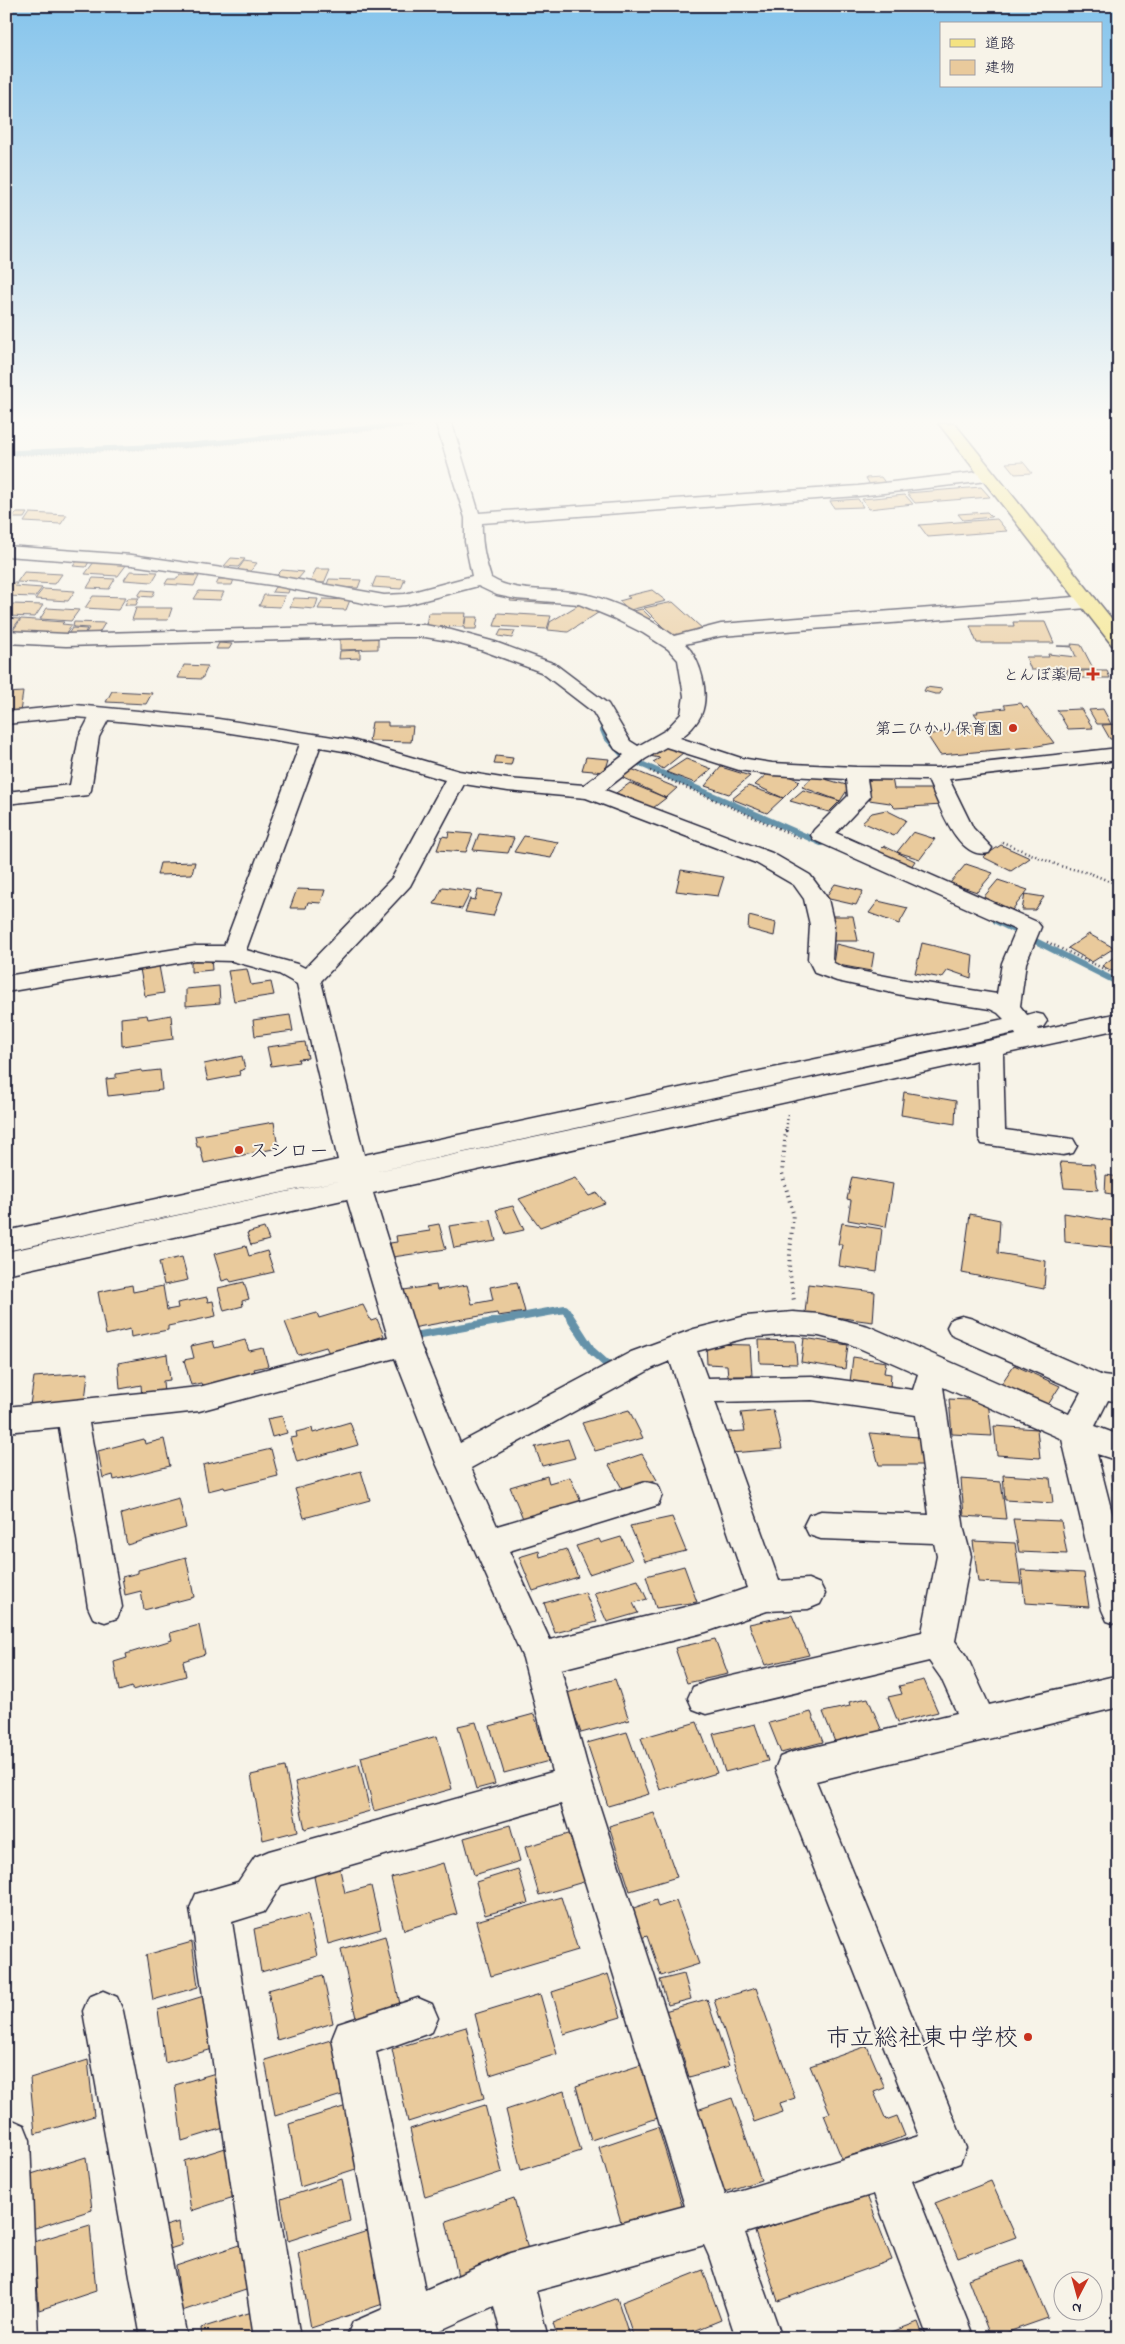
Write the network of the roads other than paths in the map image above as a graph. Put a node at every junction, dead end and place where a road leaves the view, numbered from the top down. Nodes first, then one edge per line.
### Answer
1 (472, 533) edge
2 (1033, 533) edge
3 (6, 551) edge
4 (482, 579) junction
5 (1088, 602) junction
6 (6, 637) edge
7 (1119, 641) edge
8 (671, 642) junction
9 (102, 713) junction
10 (6, 718) edge
11 (312, 740) junction
12 (665, 740) junction
13 (1119, 754) edge
14 (633, 758) junction
15 (856, 774) junction
16 (936, 774) junction
17 (457, 777) junction
18 (589, 792) junction
19 (6, 798) edge
20 (981, 848) dead end
21 (233, 954) junction
22 (308, 980) junction
23 (6, 984) edge
24 (1119, 1002) edge
25 (1119, 1021) edge
26 (1020, 1023) junction
27 (990, 1051) junction
28 (1063, 1146) dead end
29 (355, 1178) junction
30 (6, 1241) edge
31 (6, 1263) edge
32 (962, 1327) dead end
33 (404, 1340) junction
34 (680, 1345) junction
35 (936, 1369) junction
36 (1109, 1389) edge
37 (696, 1390) junction
38 (930, 1405) junction
39 (73, 1419) junction
40 (6, 1420) edge
41 (1079, 1426) junction
42 (1119, 1448) edge
43 (452, 1463) junction
44 (646, 1495) dead end
45 (821, 1525) dead end
46 (947, 1530) junction
47 (488, 1543) junction
48 (808, 1594) dead end
49 (767, 1596) junction
50 (105, 1607) dead end
51 (1119, 1610) edge
52 (937, 1644) junction
53 (541, 1658) junction
54 (1119, 1691) edge
55 (706, 1698) dead end
56 (979, 1723) junction
57 (572, 1783) junction
58 (103, 2011) dead end
59 (418, 2018) dead end
60 (6, 2138) edge
61 (886, 2169) junction
62 (716, 2220) junction
63 (510, 2276) junction
64 (408, 2320) junction
65 (14, 2338) edge
66 (164, 2338) edge
67 (277, 2338) edge
68 (369, 2338) edge
69 (525, 2338) edge
70 (759, 2338) edge
71 (950, 2338) edge

1 - 4 street
2 - 5 main road
3 - 4 street
4 - 8 street
5 - 7 main road
5 - 8 street
6 - 14 street
8 - 12 street
9 - 10 street
9 - 11 street
9 - 19 street
11 - 17 street
11 - 21 street
12 - 14 street
12 - 15 street
13 - 16 street
14 - 18 street
15 - 16 street
15 - 26 street
16 - 20 street
17 - 18 street
17 - 22 street
18 - 26 street
21 - 22 street
21 - 23 street
22 - 29 street
24 - 26 street
25 - 26 street
26 - 27 street
26 - 29 street
27 - 28 street
27 - 29 street
29 - 30 street
29 - 31 street
29 - 33 street
32 - 36 street
33 - 39 street
33 - 43 street
34 - 35 street
34 - 37 street
34 - 43 street
35 - 38 street
35 - 41 street
36 - 41 street
37 - 38 street
37 - 49 street
38 - 46 street
39 - 40 street
39 - 50 street
41 - 42 street
41 - 51 street
43 - 47 street
44 - 47 street
45 - 46 street
46 - 52 street
47 - 53 street
48 - 49 street
49 - 53 street
52 - 55 street
52 - 56 street
53 - 57 street
54 - 56 street
56 - 61 street
57 - 62 street
57 - 67 street
58 - 66 street
59 - 64 street
60 - 65 street
61 - 62 street
61 - 71 street
62 - 63 street
62 - 70 street
63 - 64 street
63 - 69 street
64 - 68 street

